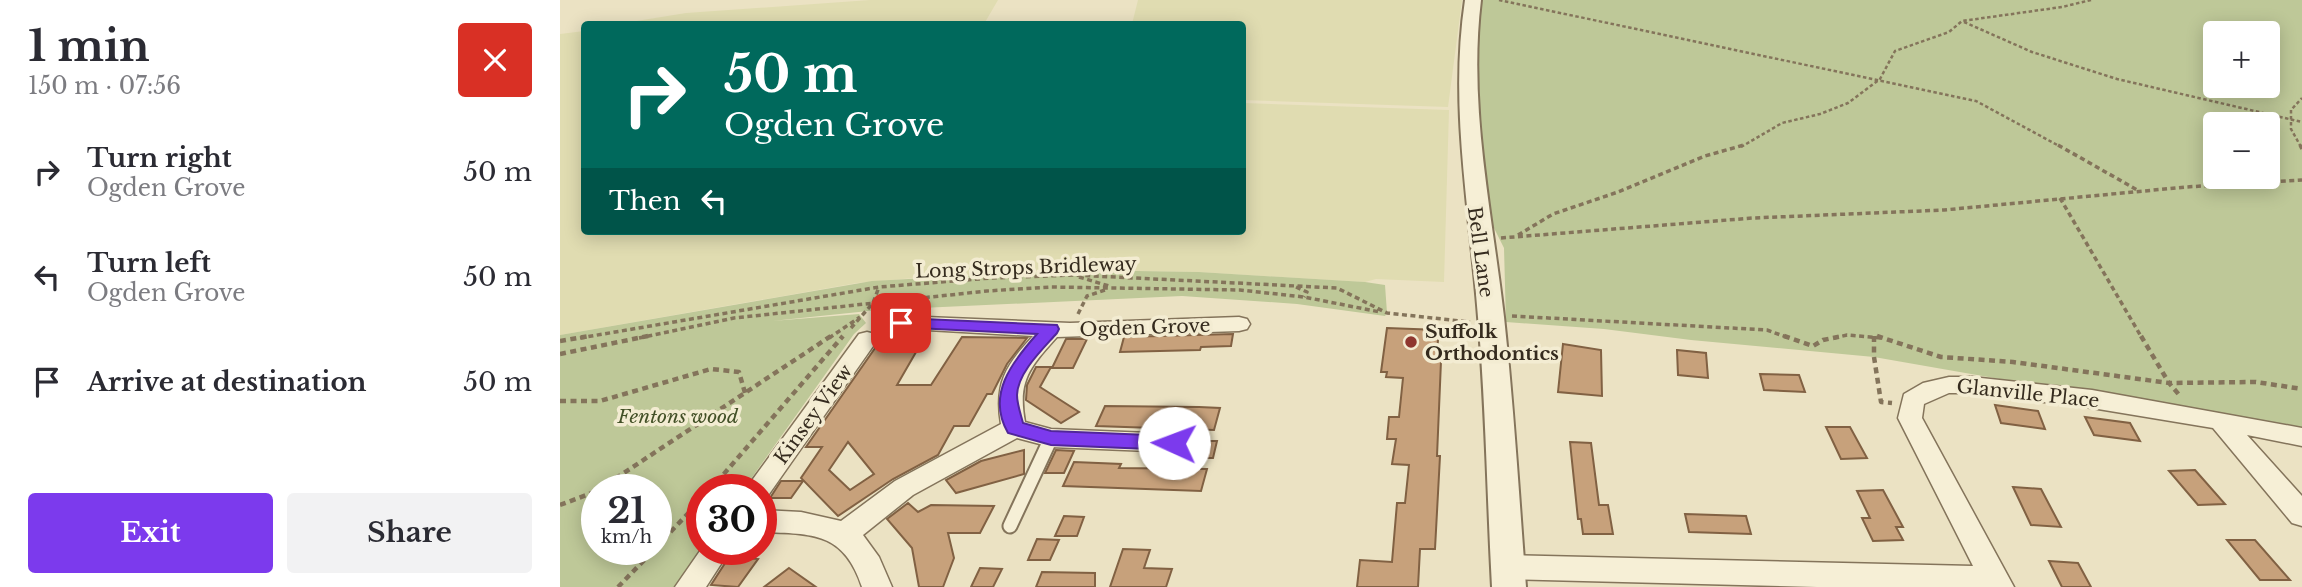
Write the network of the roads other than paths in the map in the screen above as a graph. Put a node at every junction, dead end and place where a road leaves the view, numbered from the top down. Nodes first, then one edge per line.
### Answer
1 (1473, 0) edge
2 (901, 323) dead end
3 (1239, 324) dead end
4 (863, 328) road end
5 (1060, 329) junction
6 (2220, 420) junction
7 (1014, 428) junction
8 (2302, 437) edge
9 (1051, 438) junction
10 (1174, 443) dead end
11 (768, 474) edge
12 (2302, 515) edge
13 (777, 522) edge
14 (1010, 526) dead end
15 (845, 533) junction
16 (705, 565) edge
17 (1509, 577) edge
18 (1996, 583) edge
19 (690, 587) edge
20 (877, 587) edge

1 - 17 street, Bell Lane
2 - 5 street, Ogden Grove
3 - 5 street, Ogden Grove
4 - 11 street, Kinsey View
5 - 7 street, Ogden Grove
6 - 8 street, Glanville Place
6 - 12 street
6 - 18 street, Glanville Place
7 - 9 street
7 - 15 street
9 - 10 street
9 - 14 lane
13 - 15 street
15 - 20 street
16 - 19 street
17 - 18 street

